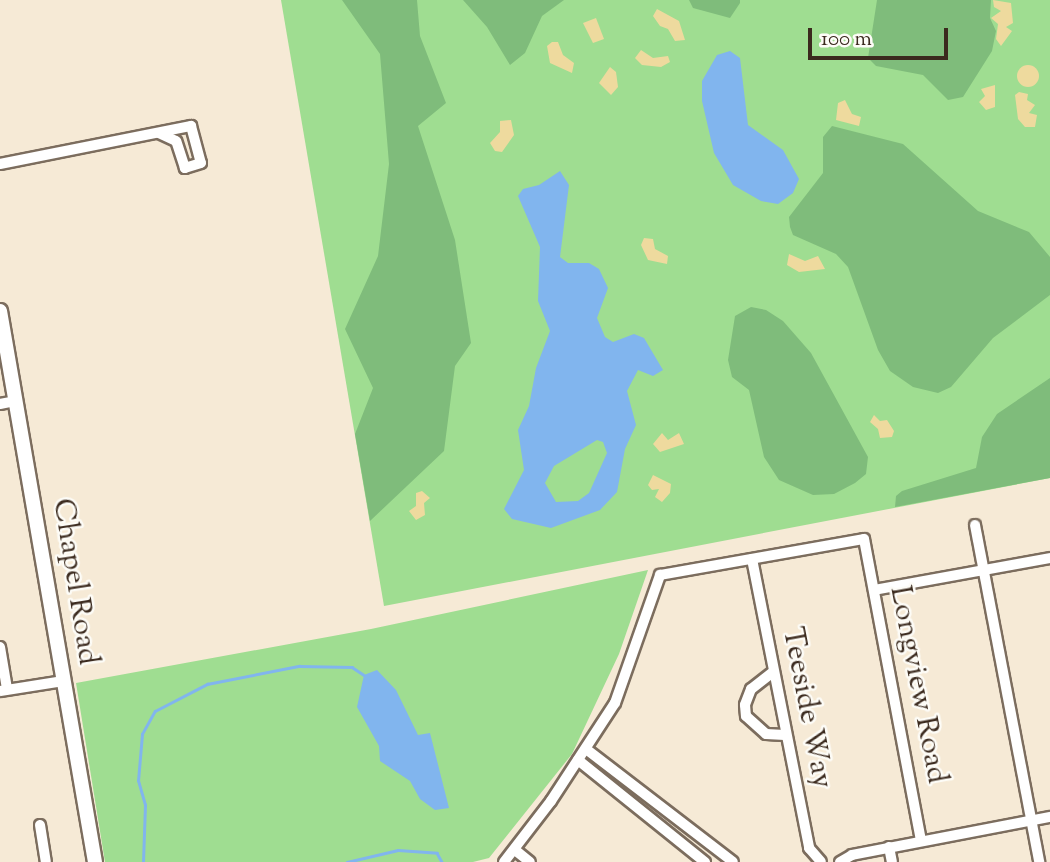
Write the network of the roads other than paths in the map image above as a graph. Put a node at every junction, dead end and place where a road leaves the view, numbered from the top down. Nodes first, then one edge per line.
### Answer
1 (159, 133) junction
2 (0, 163) edge
3 (0, 311) edge
4 (7, 402) edge
5 (975, 525) dead end
6 (1050, 558) edge
7 (752, 559) junction
8 (983, 570) junction
9 (874, 590) junction
10 (0, 647) edge
11 (773, 672) junction
12 (63, 681) junction
13 (4, 690) edge
14 (785, 735) junction
15 (586, 749) junction
16 (578, 760) junction
17 (1050, 817) edge
18 (1031, 821) junction
19 (40, 825) dead end
20 (921, 840) junction
21 (889, 847) junction
22 (515, 850) junction
23 (46, 862) edge
24 (94, 862) edge
25 (503, 862) edge
26 (530, 862) edge
27 (705, 862) edge
28 (733, 862) edge
29 (821, 862) edge
30 (840, 862) edge
31 (892, 862) edge
32 (1039, 862) edge

1 - 1 street
1 - 2 street
3 - 4 main road, Chapel Road
4 - 12 main road, Chapel Road
5 - 8 street
6 - 8 street
7 - 9 street, Longview Road
7 - 11 street, Teeside Way
7 - 15 street
8 - 9 street
8 - 18 street
9 - 20 street, Longview Road
10 - 13 street
11 - 14 street, Teeside Way
11 - 14 street
12 - 13 street
12 - 24 main road, Chapel Road
14 - 29 street, Teeside Way
15 - 16 street
15 - 28 street
16 - 22 street
16 - 27 street
17 - 18 street
18 - 20 street
18 - 32 street
19 - 23 street
20 - 21 street
21 - 30 street
21 - 31 street
22 - 25 street
22 - 26 street

